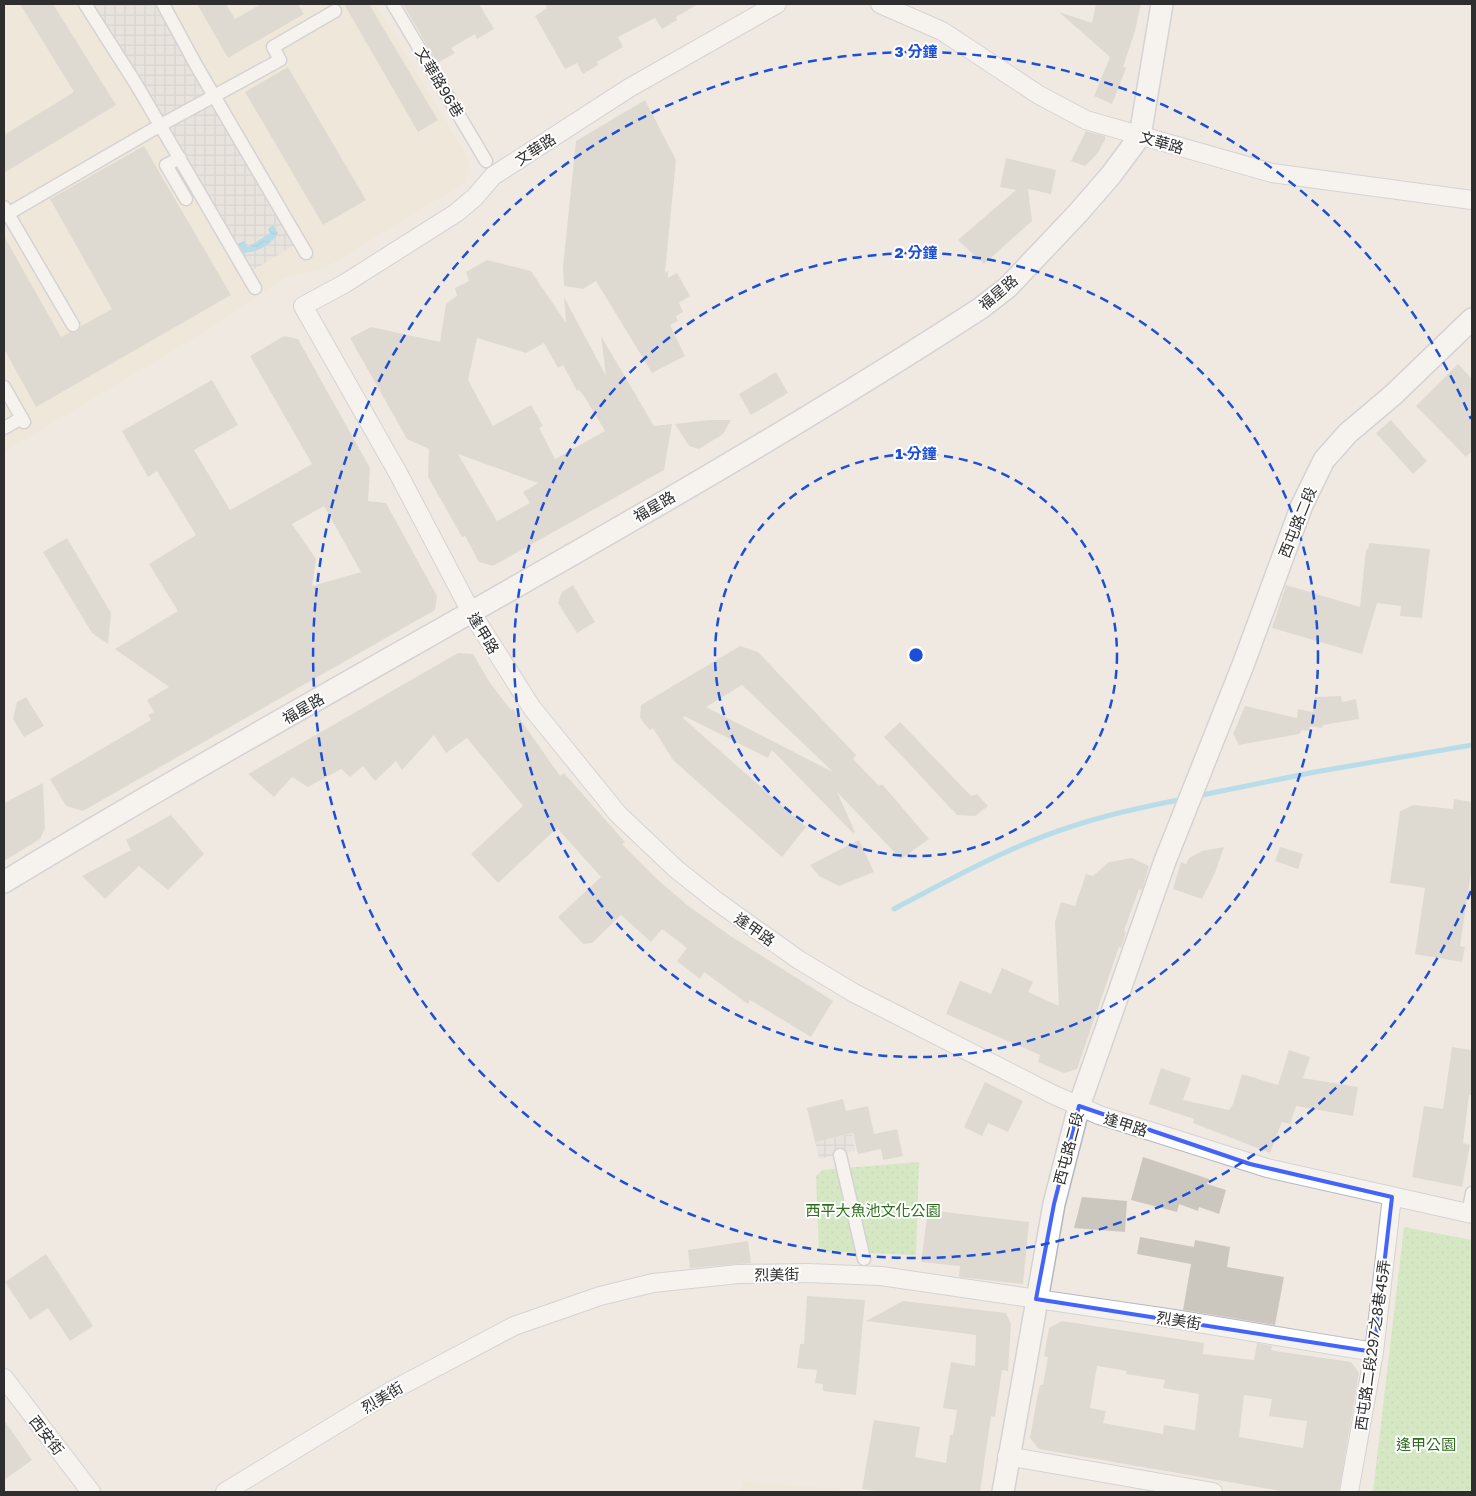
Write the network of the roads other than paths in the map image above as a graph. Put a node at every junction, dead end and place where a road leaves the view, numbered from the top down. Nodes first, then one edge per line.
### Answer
1 (85, 4) edge
2 (163, 4) edge
3 (393, 4) edge
4 (777, 4) edge
5 (880, 4) edge
6 (1162, 4) edge
7 (334, 11) dead end
8 (214, 94) junction
9 (159, 126) junction
10 (1140, 136) junction
11 (180, 158) junction
12 (486, 161) dead end
13 (186, 199) dead end
14 (1472, 200) edge
15 (5, 212) edge
16 (306, 253) dead end
17 (255, 288) dead end
18 (304, 306) joint
19 (1472, 318) edge
20 (73, 325) dead end
21 (4, 387) edge
22 (4, 428) edge
23 (471, 612) junction
24 (4, 882) edge
25 (1079, 1106) junction
26 (840, 1154) dead end
27 (1472, 1193) edge
28 (1392, 1197) junction
29 (1470, 1214) edge
30 (864, 1258) dead end
31 (1036, 1299) junction
32 (1374, 1352) junction
33 (4, 1378) edge
34 (1008, 1456) junction
35 (1161, 1488) edge
36 (90, 1492) edge
37 (225, 1492) edge
38 (1003, 1492) edge
39 (1213, 1492) edge
40 (1349, 1492) edge

1 - 9 street
2 - 8 street
3 - 12 street, 文華路96巷
4 - 18 street, 文華路
5 - 10 street, 文華路
6 - 10 street, 福星路
7 - 8 street
8 - 9 street
8 - 16 street
9 - 11 street
9 - 15 street
10 - 14 street, 文華路
10 - 23 street, 福星路
11 - 13 street
11 - 17 street
15 - 20 street
18 - 23 street, 逢甲路
19 - 25 street, 西屯路二段
21 - 22 street
23 - 24 street, 福星路
23 - 25 street, 逢甲路
25 - 28 street, 逢甲路
25 - 31 street, 西屯路二段
26 - 30 street
27 - 29 street
28 - 29 street, 逢甲路
28 - 32 street, 西屯路二段297之8巷45弄
31 - 32 street, 烈美街
31 - 34 street, 西屯路二段
31 - 37 street, 烈美街
32 - 40 street, 西屯路二段297之8巷45弄
33 - 36 street, 西安街
34 - 35 street
34 - 38 street, 西屯路二段
35 - 39 street

